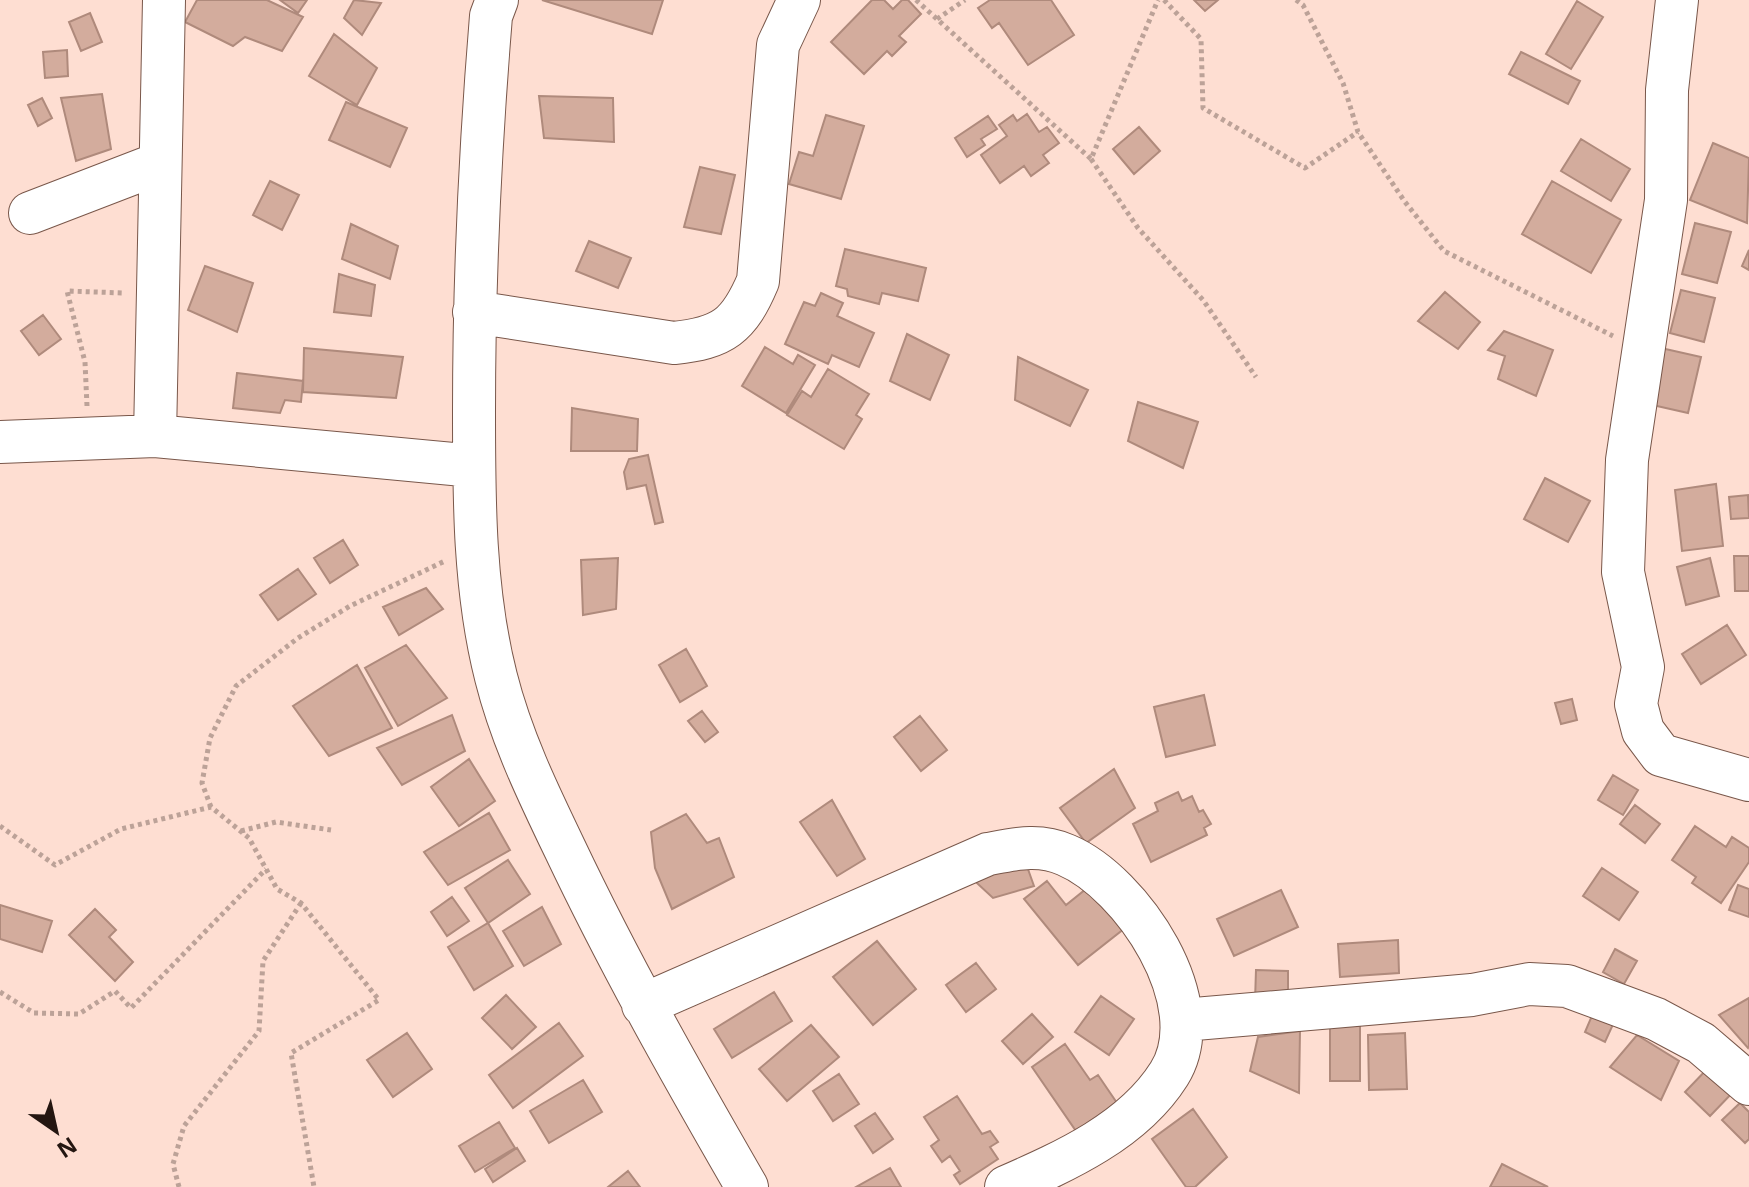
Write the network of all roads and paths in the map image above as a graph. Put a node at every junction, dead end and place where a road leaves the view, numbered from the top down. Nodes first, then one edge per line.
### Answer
1 (164, 0) edge
2 (497, 0) edge
3 (799, 0) edge
4 (916, 0) edge
5 (965, 0) edge
6 (1158, 0) edge
7 (1164, 0) edge
8 (1296, 0) edge
9 (1677, 0) edge
10 (937, 19) junction
11 (1358, 132) junction
12 (1091, 159) junction
13 (160, 163) junction
14 (30, 213) dead end
15 (157, 295) junction
16 (474, 312) junction
17 (1642, 351) junction
18 (1256, 377) dead end
19 (155, 436) junction
20 (88, 439) junction
21 (0, 442) edge
22 (474, 466) junction
23 (453, 557) dead end
24 (1749, 780) edge
25 (211, 807) junction
26 (0, 826) edge
27 (331, 830) dead end
28 (240, 832) junction
29 (266, 869) junction
30 (301, 903) junction
31 (0, 992) edge
32 (643, 1005) junction
33 (1183, 1020) junction
34 (1749, 1084) edge
35 (179, 1187) edge
36 (314, 1187) edge
37 (747, 1187) edge
38 (1006, 1187) edge

1 - 13 street
2 - 16 street
3 - 16 street
4 - 10 path
5 - 10 path
6 - 12 path
7 - 11 path
8 - 11 path
9 - 17 street
10 - 12 path
11 - 17 path
12 - 18 path
13 - 14 street
13 - 15 street
15 - 19 street
15 - 20 path
16 - 22 street
17 - 24 street
19 - 20 street
19 - 22 street
20 - 21 street
22 - 32 street
23 - 25 path
25 - 26 path
25 - 28 path
27 - 28 path
28 - 29 path
29 - 30 path
29 - 31 path
30 - 35 path
30 - 36 path
32 - 33 street
32 - 37 street
33 - 34 street
33 - 38 street

